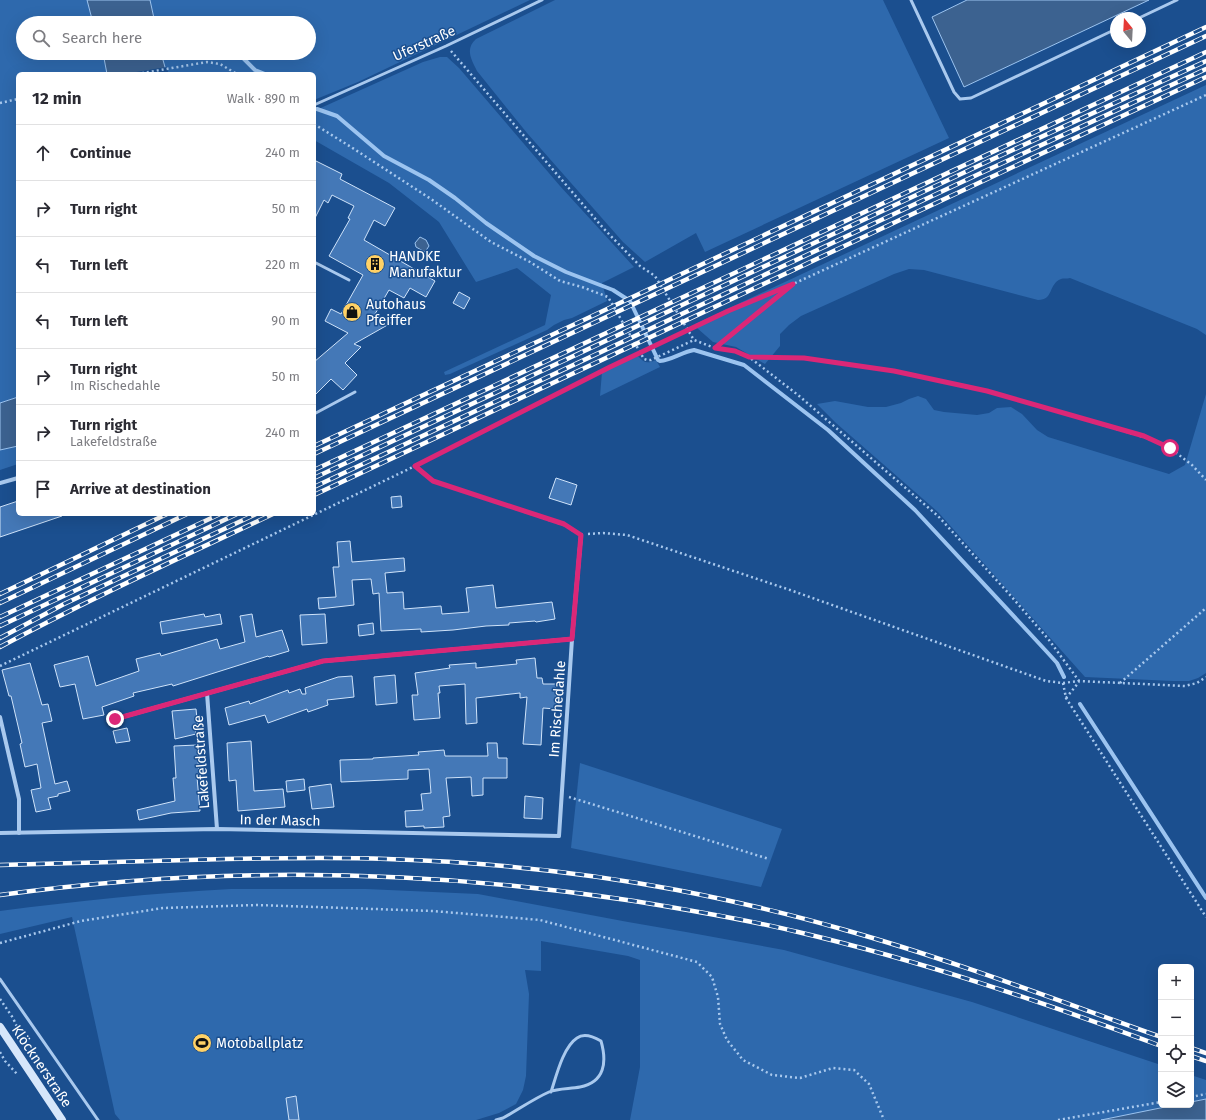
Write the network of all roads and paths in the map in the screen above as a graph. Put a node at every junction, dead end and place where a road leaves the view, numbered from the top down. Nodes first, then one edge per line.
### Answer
1 (542, 0) edge
2 (911, 0) edge
3 (1177, 0) edge
4 (1146, 15) edge
5 (1110, 32) edge
6 (446, 46) junction
7 (148, 72) edge
8 (234, 72) edge
9 (1206, 94) edge
10 (16, 99) edge
11 (0, 103) edge
12 (316, 104) edge
13 (316, 125) edge
14 (316, 263) edge
15 (348, 280) dead end
16 (793, 284) junction
17 (694, 340) junction
18 (715, 348) junction
19 (749, 357) junction
20 (355, 392) dead end
21 (316, 413) edge
22 (415, 466) junction
23 (16, 479) edge
24 (1206, 480) edge
25 (0, 483) edge
26 (316, 514) edge
27 (311, 516) edge
28 (581, 535) junction
29 (1206, 608) edge
30 (572, 639) junction
31 (0, 666) edge
32 (1206, 677) edge
33 (1079, 682) junction
34 (1063, 683) junction
35 (1120, 683) junction
36 (207, 693) junction
37 (1066, 698) junction
38 (0, 717) edge
39 (115, 719) dead end
40 (562, 795) junction
41 (217, 829) junction
42 (0, 833) edge
43 (19, 833) junction
44 (559, 836) joint
45 (769, 859) dead end
46 (1206, 916) edge
47 (0, 944) edge
48 (0, 979) edge
49 (0, 1027) edge
50 (0, 1052) edge
51 (17, 1074) dead end
52 (551, 1092) junction
53 (1206, 1094) edge
54 (1194, 1096) edge
55 (1158, 1103) edge
56 (62, 1120) edge
57 (98, 1120) edge
58 (496, 1120) edge
59 (883, 1120) edge
60 (1058, 1120) edge

1 - 6 lane, Uferstraße
2 - 5 lane
3 - 4 lane
6 - 12 lane, Uferstraße
6 - 17 path
7 - 8 path
9 - 16 path
10 - 11 path
13 - 17 path
14 - 15 lane
16 - 18 path
16 - 22 path, bridge
17 - 18 path
18 - 19 path
19 - 24 path
19 - 33 path
20 - 21 lane
22 - 26 path
22 - 28 path
23 - 25 street
27 - 31 path
28 - 30 street, Im Rischedahle
28 - 34 path
29 - 35 path
30 - 36 street, Lakefeldstraße
30 - 40 street, Im Rischedahle
32 - 35 path
33 - 34 path
33 - 35 path
33 - 37 path
34 - 37 path
36 - 39 street, Lakefeldstraße
36 - 41 street, Lakefeldstraße
37 - 46 path
38 - 43 street
40 - 44 street, Im Rischedahle
40 - 45 path
41 - 43 street, In der Masch
41 - 44 street, In der Masch
42 - 43 street, In der Masch
47 - 59 path
48 - 57 lane
49 - 56 main road, Klöcknerstraße
50 - 51 path
52 - 52 lane
52 - 58 lane
53 - 54 path
55 - 60 path

